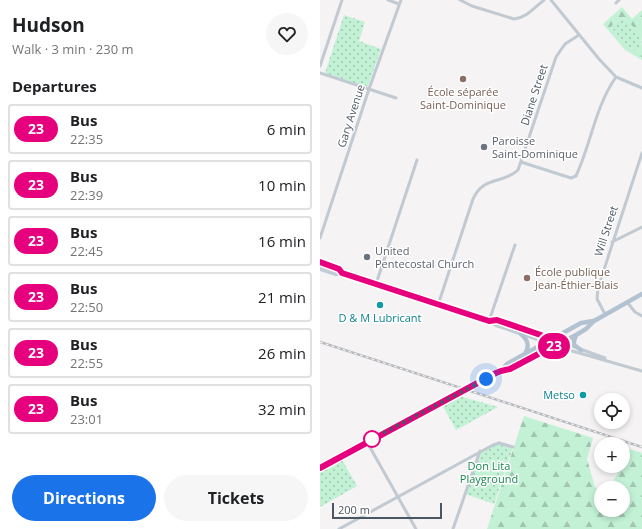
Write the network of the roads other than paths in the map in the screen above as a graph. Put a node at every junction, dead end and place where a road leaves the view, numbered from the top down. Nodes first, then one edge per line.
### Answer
1 (342, 0) edge
2 (388, 0) edge
3 (460, 0) edge
4 (544, 0) edge
5 (551, 0) edge
6 (619, 0) edge
7 (400, 2) edge
8 (616, 3) dead end
9 (579, 35) junction
10 (320, 66) edge
11 (320, 73) edge
12 (616, 77) junction
13 (642, 88) edge
14 (369, 89) junction
15 (396, 98) dead end
16 (642, 153) edge
17 (417, 160) dead end
18 (521, 162) junction
19 (642, 227) edge
20 (320, 238) edge
21 (612, 242) junction
22 (515, 245) dead end
23 (320, 262) edge
24 (320, 270) edge
25 (342, 273) junction
26 (376, 284) junction
27 (642, 294) edge
28 (627, 302) junction
29 (438, 305) junction
30 (605, 314) junction
31 (642, 316) edge
32 (594, 320) junction
33 (489, 321) junction
34 (521, 334) junction
35 (576, 335) junction
36 (552, 339) junction
37 (546, 342) junction
38 (561, 342) junction
39 (555, 345) junction
40 (581, 350) junction
41 (525, 354) junction
42 (608, 360) junction
43 (501, 371) junction
44 (642, 371) edge
45 (368, 442) junction
46 (513, 447) dead end
47 (480, 451) junction
48 (320, 468) edge
49 (398, 496) junction
50 (345, 528) edge
51 (339, 529) edge
52 (416, 529) edge
53 (454, 529) edge

1 - 10 street
2 - 7 street
3 - 4 street
5 - 9 street
6 - 8 street
7 - 14 street, Gary Avenue
9 - 12 street
9 - 18 street, Diane Street
11 - 14 street
12 - 13 street
12 - 18 street
14 - 15 street
14 - 20 street, Gary Avenue
16 - 21 street, Will Street
17 - 26 street
18 - 29 street, Diane Street
19 - 21 street
21 - 30 street, Will Street
22 - 33 street
23 - 25 main road
24 - 25 main road
25 - 26 main road
26 - 29 main road
27 - 28 main road
28 - 30 main road
28 - 31 street
29 - 33 main road
30 - 32 main road
32 - 35 main road
32 - 36 main road
33 - 34 main road
33 - 36 main road
34 - 37 main road
34 - 41 main road
35 - 38 main road
35 - 40 main road
36 - 37 main road
36 - 38 main road
37 - 39 main road
37 - 41 main road
38 - 39 main road
38 - 40 street
39 - 42 street
39 - 43 main road
40 - 42 street
41 - 43 main road
42 - 44 street
43 - 45 main road
45 - 48 main road
45 - 49 street
46 - 47 street
47 - 49 street
47 - 53 street
49 - 50 street
49 - 52 street
50 - 51 street

